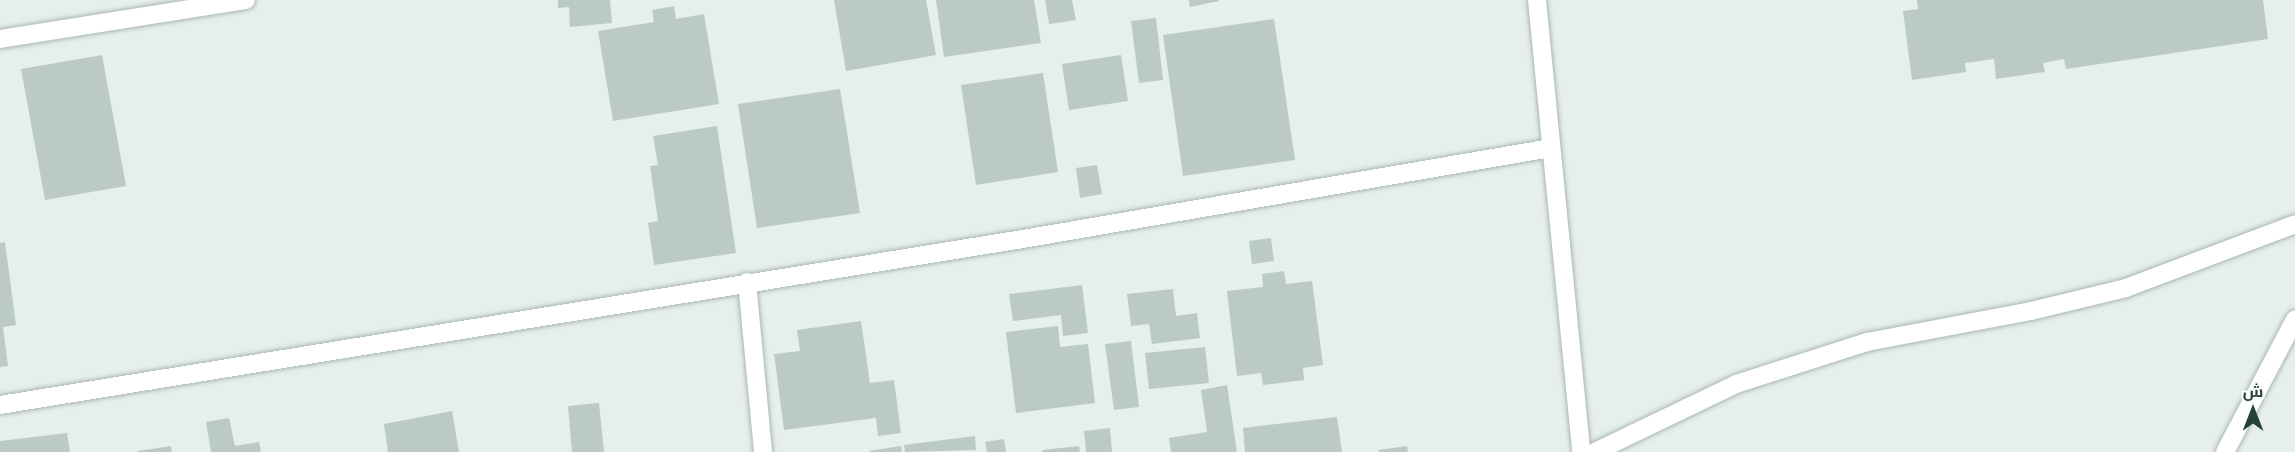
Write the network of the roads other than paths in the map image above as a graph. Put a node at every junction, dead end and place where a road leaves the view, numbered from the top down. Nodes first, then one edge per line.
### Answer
1 (246, 0) edge
2 (1537, 0) edge
3 (0, 39) edge
4 (1551, 148) junction
5 (2295, 224) edge
6 (747, 282) junction
7 (2295, 319) edge
8 (0, 405) edge
9 (763, 452) edge
10 (1581, 452) edge
11 (1595, 452) edge
12 (2225, 452) edge

1 - 3 street
2 - 4 street
4 - 6 street
4 - 10 street
5 - 11 street
6 - 8 street
6 - 9 street
7 - 12 street

